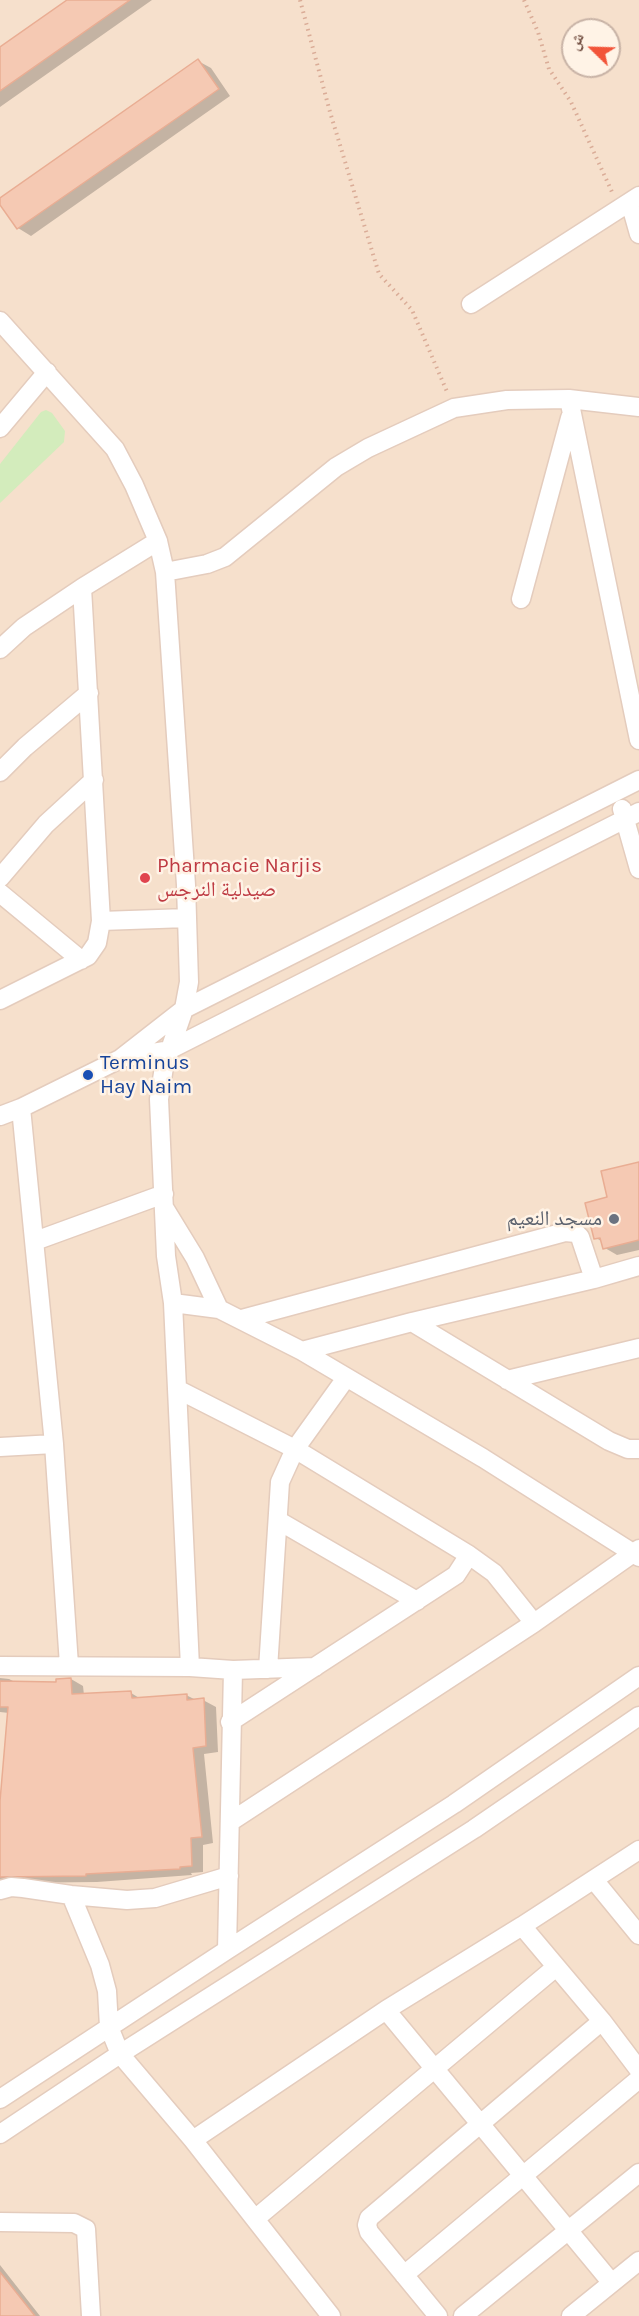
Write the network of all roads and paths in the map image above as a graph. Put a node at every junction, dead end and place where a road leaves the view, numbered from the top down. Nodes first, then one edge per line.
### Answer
1 (300, 0) edge
2 (524, 0) edge
3 (630, 203) edge
4 (639, 234) edge
5 (471, 304) dead end
6 (0, 321) edge
7 (47, 372) junction
8 (570, 406) junction
9 (639, 407) edge
10 (454, 408) junction
11 (0, 428) edge
12 (158, 541) junction
13 (165, 572) junction
14 (82, 588) junction
15 (521, 599) dead end
16 (0, 649) edge
17 (89, 693) junction
18 (639, 740) edge
19 (0, 772) edge
20 (94, 780) junction
21 (639, 780) edge
22 (617, 793) junction
23 (632, 816) edge
24 (639, 869) edge
25 (0, 878) edge
26 (0, 893) edge
27 (187, 918) junction
28 (101, 921) junction
29 (81, 960) junction
30 (0, 1000) edge
31 (184, 1009) junction
32 (169, 1050) junction
33 (120, 1059) junction
34 (21, 1108) junction
35 (0, 1116) edge
36 (165, 1201) junction
37 (35, 1241) junction
38 (639, 1266) edge
39 (594, 1279) junction
40 (173, 1303) junction
41 (219, 1309) junction
42 (242, 1319) junction
43 (412, 1322) junction
44 (639, 1348) edge
45 (302, 1351) junction
46 (346, 1378) junction
47 (507, 1380) junction
48 (177, 1389) junction
49 (54, 1444) junction
50 (0, 1448) edge
51 (295, 1449) junction
52 (639, 1449) edge
53 (279, 1521) junction
54 (637, 1553) edge
55 (470, 1555) junction
56 (417, 1601) junction
57 (534, 1623) junction
58 (69, 1665) junction
59 (0, 1666) edge
60 (190, 1667) junction
61 (315, 1667) junction
62 (268, 1669) junction
63 (233, 1670) junction
64 (639, 1676) edge
65 (639, 1716) edge
66 (230, 1722) junction
67 (230, 1822) junction
68 (639, 1850) edge
69 (229, 1876) junction
70 (594, 1880) junction
71 (0, 1890) edge
72 (71, 1895) junction
73 (522, 1926) junction
74 (639, 1935) edge
75 (226, 1950) junction
76 (556, 1968) junction
77 (386, 2010) junction
78 (602, 2022) junction
79 (109, 2027) junction
80 (632, 2046) edge
81 (120, 2054) junction
82 (435, 2070) junction
83 (639, 2070) edge
84 (639, 2079) edge
85 (0, 2099) edge
86 (480, 2124) junction
87 (0, 2134) edge
88 (193, 2140) junction
89 (639, 2173) edge
90 (522, 2175) junction
91 (255, 2219) junction
92 (0, 2222) edge
93 (568, 2231) junction
94 (639, 2261) edge
95 (404, 2275) junction
96 (611, 2282) junction
97 (91, 2316) edge
98 (331, 2316) edge
99 (438, 2316) edge
100 (463, 2316) edge
101 (572, 2316) edge

1 - 10 path
2 - 3 path
3 - 4 street
3 - 5 street
6 - 7 street
7 - 11 street
7 - 12 street
8 - 9 street
8 - 10 street
8 - 15 street
8 - 18 street
10 - 13 street
12 - 13 street
12 - 14 street
13 - 27 street
14 - 16 street
14 - 17 street
17 - 19 street
17 - 20 street
20 - 25 street
20 - 28 street
21 - 22 street
22 - 23 street
22 - 31 street
23 - 24 street
23 - 32 street
26 - 29 street
27 - 28 street
27 - 31 street
28 - 29 street
29 - 30 street
31 - 32 street
31 - 33 street
32 - 33 street
32 - 36 street
33 - 34 street
34 - 35 street
34 - 37 street
36 - 37 street
36 - 40 street
36 - 41 street
37 - 49 street
38 - 39 street
39 - 42 street
39 - 43 street
40 - 41 street
40 - 48 street
41 - 42 street
42 - 45 street
43 - 45 street
43 - 47 street
44 - 47 street
45 - 46 street
46 - 51 street
46 - 54 street
47 - 52 street
48 - 51 street
48 - 60 street
49 - 50 street
49 - 58 street
51 - 53 street
51 - 55 street
53 - 56 street
53 - 62 street
54 - 57 street
55 - 56 street
55 - 57 street
56 - 61 street
57 - 67 street
58 - 59 street
58 - 60 street
60 - 63 street
61 - 62 street
61 - 66 street
62 - 63 street
63 - 66 street
64 - 75 street
65 - 81 street
66 - 67 street
67 - 69 street
68 - 70 street
69 - 72 street
69 - 75 street
70 - 73 street
70 - 74 street
71 - 72 street
72 - 79 street
73 - 76 street
73 - 77 street
75 - 79 street
76 - 78 street
76 - 82 street
77 - 82 street
77 - 88 street
78 - 80 street
78 - 86 street
79 - 81 street
79 - 85 street
80 - 83 street
81 - 87 street
81 - 88 street
82 - 86 street
82 - 91 street
84 - 90 street
86 - 90 street
86 - 95 street
88 - 91 street
89 - 93 street
90 - 93 street
90 - 95 street
91 - 98 street
92 - 97 street
93 - 96 street
93 - 100 street
94 - 96 street
95 - 99 street
96 - 101 street

